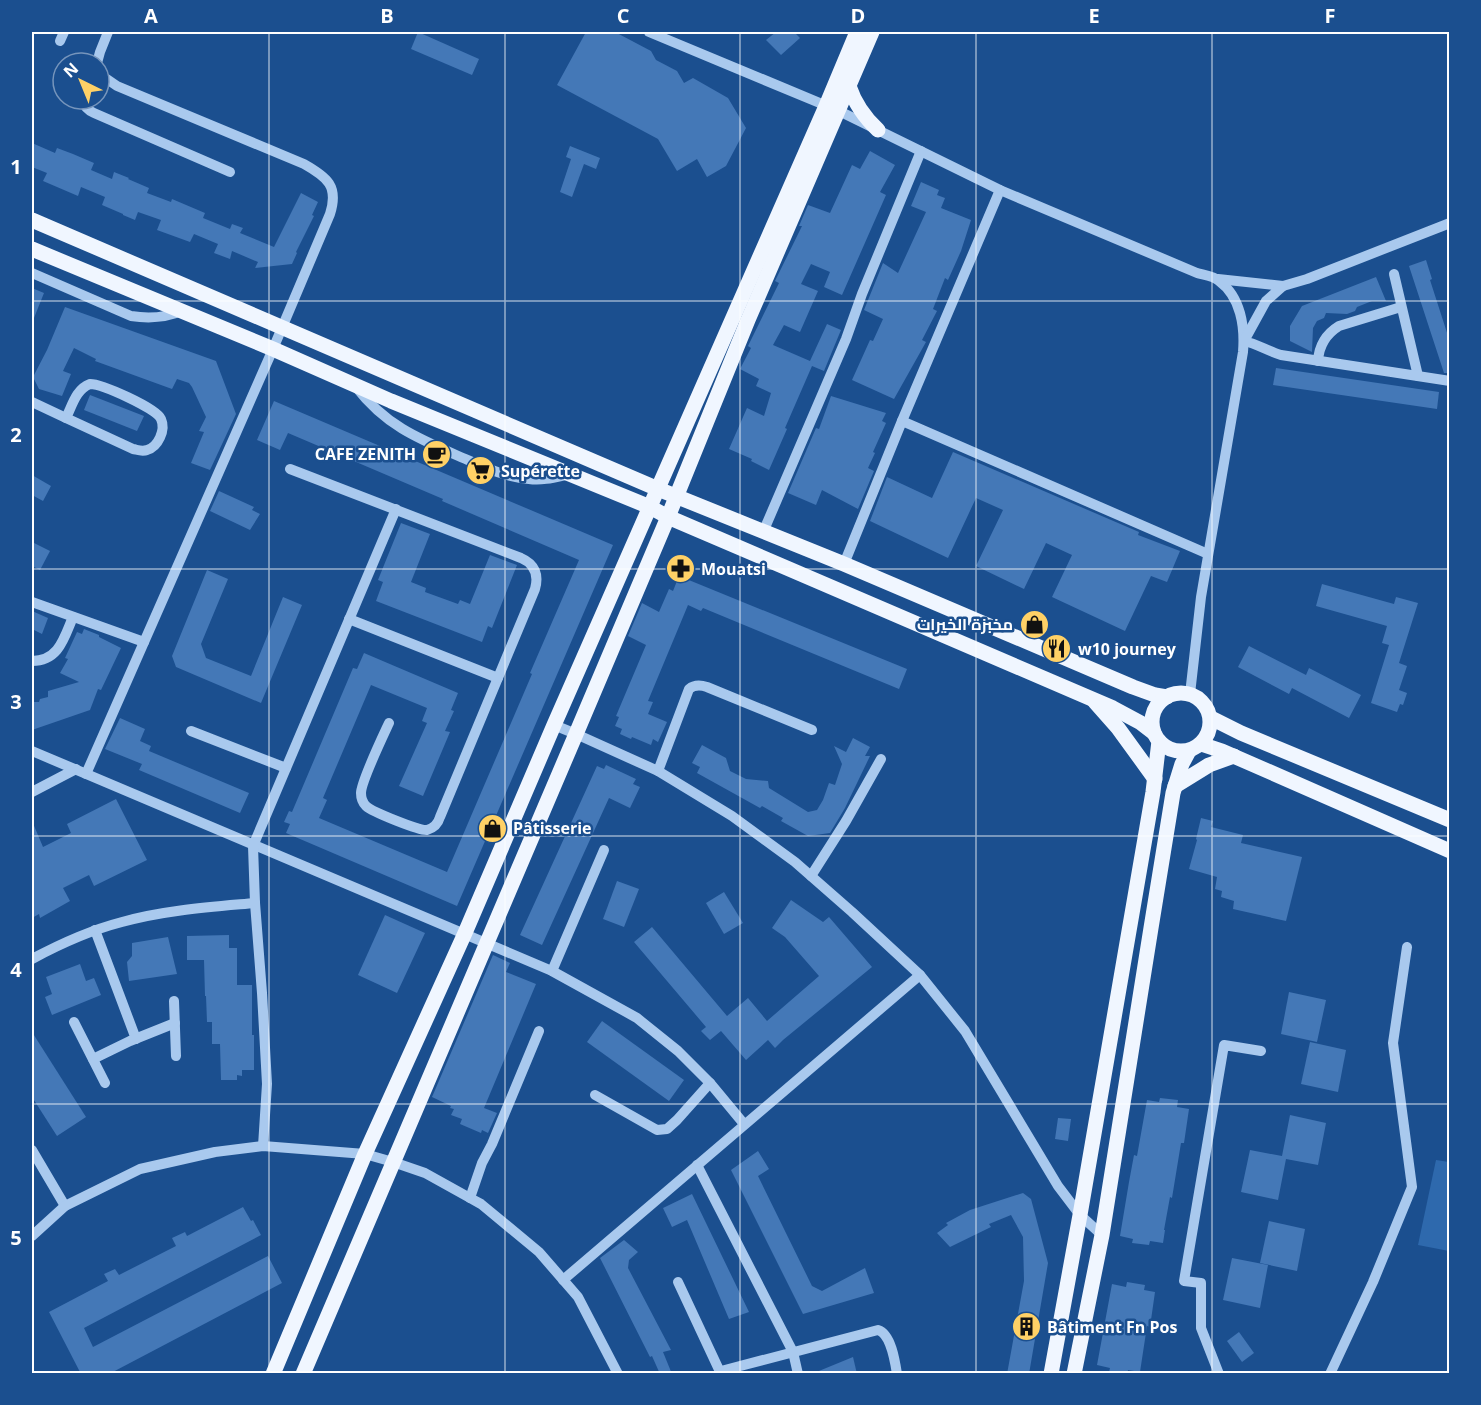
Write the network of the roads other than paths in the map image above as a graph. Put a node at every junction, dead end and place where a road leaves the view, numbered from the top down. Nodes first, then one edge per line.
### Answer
1 (108, 32) edge
2 (649, 32) edge
3 (857, 32) edge
4 (872, 32) edge
5 (100, 51) edge
6 (111, 82) edge
7 (849, 86) junction
8 (832, 108) junction
9 (90, 111) edge
10 (878, 130) junction
11 (921, 151) junction
12 (230, 172) dead end
13 (1000, 190) junction
14 (32, 220) edge
15 (1449, 223) edge
16 (32, 249) edge
17 (32, 273) edge
18 (1394, 274) dead end
19 (1218, 279) junction
20 (1282, 286) junction
21 (1401, 307) junction
22 (182, 311) junction
23 (282, 328) junction
24 (1244, 341) junction
25 (273, 349) junction
26 (1318, 361) junction
27 (1418, 376) junction
28 (1449, 381) edge
29 (354, 385) junction
30 (32, 402) edge
31 (66, 418) junction
32 (902, 421) junction
33 (290, 469) dead end
34 (570, 474) junction
35 (657, 489) junction
36 (677, 495) junction
37 (650, 507) junction
38 (396, 509) junction
39 (668, 517) junction
40 (764, 530) junction
41 (1208, 555) junction
42 (844, 564) junction
43 (32, 602) edge
44 (73, 617) junction
45 (349, 619) junction
46 (144, 642) junction
47 (32, 661) edge
48 (498, 678) junction
49 (1190, 694) junction
50 (1167, 697) junction
51 (1091, 698) junction
52 (1211, 718) junction
53 (389, 723) dead end
54 (554, 725) junction
55 (812, 730) dead end
56 (191, 731) dead end
57 (576, 734) junction
58 (1156, 737) junction
59 (1195, 747) junction
60 (32, 751) edge
61 (1234, 756) junction
62 (881, 759) dead end
63 (286, 768) junction
64 (657, 771) junction
65 (81, 772) junction
66 (1155, 779) junction
67 (1175, 786) junction
68 (32, 792) edge
69 (1449, 820) edge
70 (253, 846) junction
71 (604, 850) dead end
72 (1449, 850) edge
73 (811, 876) junction
74 (255, 903) junction
75 (95, 930) junction
76 (465, 933) junction
77 (486, 942) junction
78 (1407, 947) dead end
79 (32, 958) edge
80 (552, 971) junction
81 (920, 975) junction
82 (174, 1001) dead end
83 (74, 1022) dead end
84 (175, 1023) junction
85 (538, 1031) dead end
86 (136, 1038) junction
87 (1260, 1051) dead end
88 (176, 1056) dead end
89 (93, 1059) junction
90 (105, 1083) dead end
91 (710, 1083) junction
92 (595, 1095) dead end
93 (744, 1124) junction
94 (263, 1146) junction
95 (32, 1150) edge
96 (365, 1154) junction
97 (393, 1162) junction
98 (697, 1165) junction
99 (470, 1198) junction
100 (65, 1206) junction
101 (1080, 1215) junction
102 (1102, 1235) junction
103 (32, 1236) edge
104 (563, 1280) junction
105 (678, 1282) dead end
106 (793, 1353) junction
107 (721, 1372) edge
108 (273, 1374) edge
109 (303, 1374) edge
110 (618, 1374) edge
111 (798, 1374) edge
112 (897, 1374) edge
113 (1051, 1374) edge
114 (1074, 1374) edge
115 (1219, 1374) edge
116 (1330, 1374) edge

1 - 5 street
2 - 8 street
3 - 8 main road
4 - 7 main road
6 - 23 street
7 - 8 main road
7 - 10 main road
8 - 10 street
8 - 35 main road
8 - 36 main road
9 - 12 street
10 - 11 street
11 - 13 street
11 - 40 street
13 - 19 street
13 - 32 street
14 - 23 main road
15 - 20 street
16 - 22 main road
17 - 22 street
18 - 21 street
19 - 20 street
19 - 24 street
20 - 24 street
21 - 26 street
21 - 27 street
22 - 25 main road
23 - 25 street
23 - 35 main road
24 - 26 street
24 - 41 street
25 - 29 main road
25 - 46 street
26 - 27 street
27 - 28 street
29 - 34 main road
29 - 34 street
30 - 31 street
31 - 31 street
32 - 41 street
32 - 42 street
33 - 38 street
34 - 37 main road
35 - 36 main road
35 - 37 main road
36 - 39 main road
36 - 40 main road
37 - 39 main road
37 - 54 main road
38 - 45 street
38 - 48 street
39 - 51 main road
39 - 57 main road
40 - 42 main road
41 - 49 street
42 - 50 main road
43 - 44 street
44 - 46 street
44 - 47 street
45 - 48 street
45 - 63 street
46 - 65 street
48 - 53 street
49 - 50 main road
49 - 52 main road
50 - 58 main road
51 - 58 main road
51 - 66 main road
52 - 59 main road
52 - 69 main road
54 - 57 street
54 - 76 main road
55 - 64 street
56 - 63 street
57 - 64 street
57 - 77 main road
58 - 59 main road
58 - 66 main road
59 - 61 main road
59 - 67 main road
60 - 65 street
61 - 67 main road
61 - 72 main road
62 - 73 street
63 - 70 street
64 - 73 street
65 - 68 street
65 - 70 street
66 - 101 main road
67 - 102 main road
70 - 74 street
70 - 76 street
71 - 80 street
73 - 81 street
74 - 75 street
74 - 94 street
75 - 79 street
75 - 86 street
76 - 77 street
76 - 96 main road
77 - 80 street
77 - 97 main road
78 - 116 street
80 - 91 street
81 - 93 street
81 - 101 street
82 - 84 street
83 - 89 street
84 - 86 street
84 - 88 street
85 - 99 street
86 - 89 street
87 - 115 street
89 - 90 street
91 - 92 street
91 - 93 street
93 - 98 street
94 - 96 street
94 - 100 street
95 - 100 street
96 - 97 street
96 - 108 main road
97 - 99 street
97 - 109 main road
98 - 104 street
98 - 106 street
99 - 104 street
100 - 103 street
101 - 102 street
101 - 113 main road
102 - 114 main road
104 - 110 street
105 - 107 street
106 - 107 street
106 - 111 street
106 - 112 street

